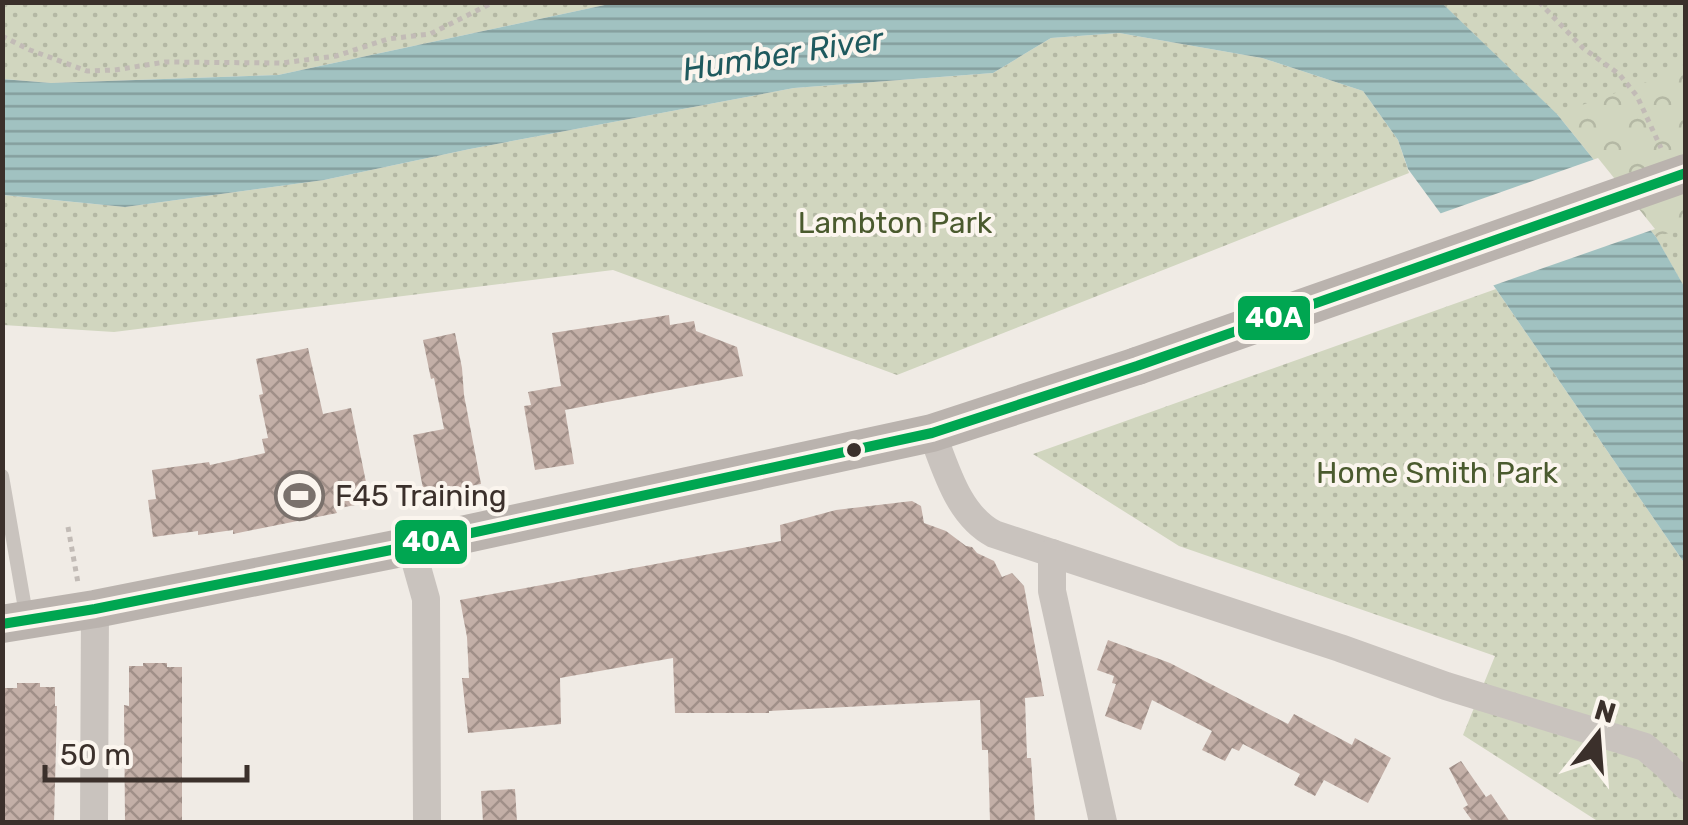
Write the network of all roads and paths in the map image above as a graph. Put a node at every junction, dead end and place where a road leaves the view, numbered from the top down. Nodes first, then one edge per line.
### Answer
1 (494, 2) edge
2 (1539, 2) edge
3 (2, 36) edge
4 (1673, 161) edge
5 (932, 433) junction
6 (2, 476) edge
7 (68, 527) dead end
8 (410, 546) junction
9 (1052, 553) junction
10 (89, 610) junction
11 (15, 622) edge
12 (1686, 786) edge
13 (94, 822) edge
14 (428, 822) edge
15 (1103, 822) edge

1 - 3 path
2 - 4 path
4 - 5 main road, bridge
5 - 8 main road
5 - 9 street
6 - 11 lane
7 - 10 path
8 - 10 main road
8 - 14 street
9 - 12 street
9 - 15 street
10 - 11 main road
10 - 13 street

